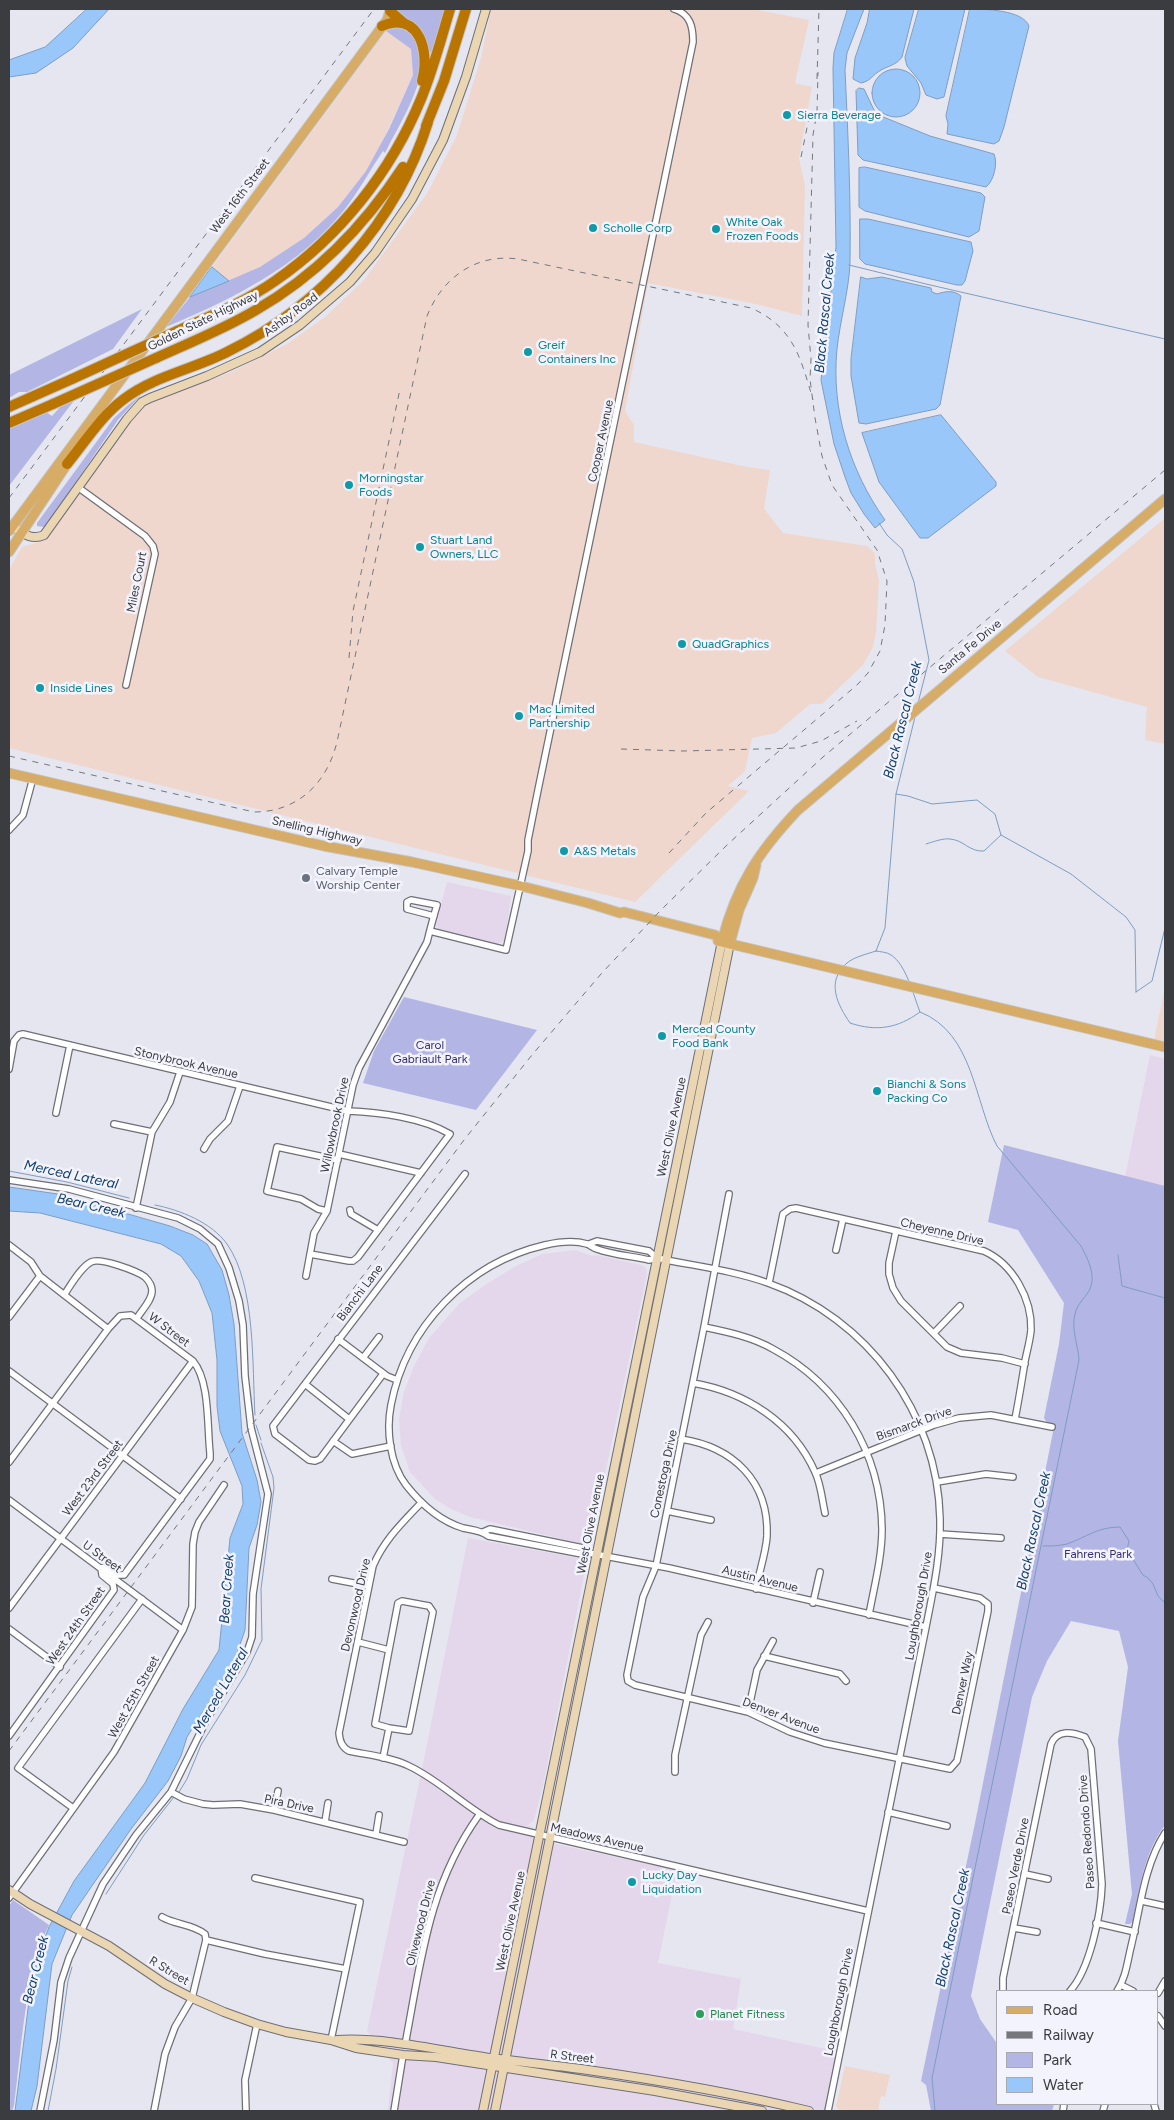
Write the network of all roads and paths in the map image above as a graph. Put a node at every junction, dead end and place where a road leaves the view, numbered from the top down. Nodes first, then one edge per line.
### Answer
1 (450, 9) edge
2 (466, 9) edge
3 (486, 9) edge
4 (674, 9) edge
5 (390, 10) edge
6 (406, 24) junction
7 (382, 26) junction
8 (428, 122) junction
9 (373, 186) junction
10 (109, 396) junction
11 (9, 407) edge
12 (9, 424) edge
13 (67, 464) junction
14 (79, 488) junction
15 (1165, 499) edge
16 (11, 529) edge
17 (22, 532) junction
18 (9, 552) edge
19 (126, 685) dead end
20 (9, 773) edge
21 (33, 778) junction
22 (9, 830) edge
23 (520, 886) junction
24 (434, 916) junction
25 (430, 931) junction
26 (726, 942) junction
27 (70, 1045) junction
28 (1165, 1047) edge
29 (9, 1069) edge
30 (180, 1072) junction
31 (694, 1078) junction
32 (240, 1086) junction
33 (348, 1111) junction
34 (697, 1112) junction
35 (56, 1113) dead end
36 (114, 1124) dead end
37 (152, 1132) junction
38 (204, 1149) dead end
39 (338, 1157) junction
40 (421, 1173) junction
41 (465, 1174) dead end
42 (9, 1180) edge
43 (729, 1194) dead end
44 (136, 1208) junction
45 (350, 1210) dead end
46 (327, 1211) junction
47 (843, 1219) junction
48 (378, 1230) junction
49 (896, 1231) junction
50 (9, 1245) edge
51 (836, 1250) dead end
52 (310, 1254) junction
53 (657, 1258) junction
54 (667, 1260) junction
55 (715, 1270) junction
56 (40, 1276) junction
57 (306, 1276) dead end
58 (769, 1283) junction
59 (64, 1295) junction
60 (960, 1306) dead end
61 (9, 1317) edge
62 (137, 1318) junction
63 (704, 1327) junction
64 (108, 1329) junction
65 (934, 1333) junction
66 (379, 1337) dead end
67 (338, 1339) junction
68 (363, 1358) junction
69 (193, 1360) junction
70 (1025, 1364) junction
71 (9, 1371) edge
72 (383, 1374) junction
73 (397, 1380) junction
74 (693, 1383) junction
75 (305, 1384) junction
76 (53, 1404) junction
77 (1015, 1418) junction
78 (349, 1419) junction
79 (1052, 1427) dead end
80 (922, 1430) junction
81 (333, 1440) junction
82 (681, 1440) junction
83 (391, 1446) junction
84 (867, 1453) junction
85 (122, 1455) junction
86 (210, 1459) joint
87 (9, 1462) edge
88 (816, 1473) junction
89 (1013, 1476) dead end
90 (937, 1482) junction
91 (224, 1484) dead end
92 (182, 1499) junction
93 (9, 1500) edge
94 (421, 1503) junction
95 (667, 1511) junction
96 (825, 1513) dead end
97 (711, 1520) dead end
98 (483, 1532) junction
99 (940, 1534) junction
100 (1001, 1538) dead end
101 (60, 1539) junction
102 (530, 1540) junction
103 (592, 1554) junction
104 (607, 1556) junction
105 (656, 1566) junction
106 (101, 1568) junction
107 (820, 1572) dead end
108 (332, 1579) dead end
109 (369, 1586) junction
110 (934, 1588) junction
111 (756, 1589) junction
112 (142, 1599) junction
113 (813, 1602) junction
114 (9, 1608) edge
115 (869, 1615) junction
116 (708, 1622) dead end
117 (926, 1627) junction
118 (9, 1629) edge
119 (183, 1630) junction
120 (773, 1641) dead end
121 (358, 1642) junction
122 (389, 1650) junction
123 (764, 1656) junction
124 (60, 1666) junction
125 (628, 1681) joint
126 (846, 1681) dead end
127 (688, 1698) junction
128 (748, 1712) junction
129 (389, 1728) junction
130 (9, 1736) edge
131 (341, 1744) joint
132 (1051, 1744) joint
133 (382, 1758) junction
134 (899, 1759) junction
135 (675, 1772) dead end
136 (278, 1791) dead end
137 (174, 1794) junction
138 (328, 1803) dead end
139 (73, 1808) junction
140 (274, 1810) junction
141 (888, 1812) junction
142 (379, 1815) dead end
143 (479, 1815) junction
144 (325, 1822) junction
145 (947, 1826) dead end
146 (376, 1834) junction
147 (540, 1835) junction
148 (1164, 1836) edge
149 (550, 1838) junction
150 (404, 1842) dead end
151 (1025, 1874) junction
152 (255, 1878) dead end
153 (1048, 1879) dead end
154 (10, 1894) edge
155 (1142, 1901) junction
156 (1165, 1906) edge
157 (868, 1910) junction
158 (162, 1917) dead end
159 (1096, 1923) junction
160 (1014, 1928) junction
161 (79, 1930) junction
162 (1037, 1932) dead end
163 (1135, 1932) junction
164 (206, 1940) junction
165 (346, 1970) junction
166 (1121, 1985) junction
167 (1003, 1990) edge
168 (1071, 1990) edge
169 (1118, 1990) edge
170 (1131, 1990) edge
171 (192, 1998) junction
172 (257, 2024) junction
173 (331, 2040) junction
174 (405, 2045) junction
175 (360, 2049) junction
176 (434, 2050) junction
177 (403, 2055) junction
178 (493, 2062) junction
179 (504, 2064) junction
180 (581, 2069) junction
181 (552, 2076) junction
182 (624, 2076) junction
183 (580, 2080) junction
184 (706, 2089) junction
185 (654, 2090) junction
186 (748, 2098) junction
187 (704, 2099) junction
188 (40, 2111) edge
189 (154, 2111) edge
190 (246, 2111) edge
191 (394, 2111) edge
192 (483, 2111) edge
193 (495, 2111) edge
194 (762, 2111) edge
195 (809, 2111) edge
196 (828, 2111) edge

1 - 9 highway, Golden State Highway
2 - 8 highway, Golden State Highway
3 - 14 main road, Ashby Road
4 - 23 street, Cooper Avenue
5 - 6 highway
5 - 7 main road, West 16th Street
6 - 7 highway
6 - 9 highway
7 - 10 main road, West 16th Street
8 - 12 highway, Golden State Highway, bridge
8 - 13 highway
9 - 11 highway, Golden State Highway, bridge
10 - 13 main road, West 16th Street
10 - 16 main road, West 16th Street
13 - 17 main road, West 16th Street
14 - 17 main road, Ashby Road
14 - 19 street, Miles Court
15 - 26 main road, Santa Fe Drive
16 - 17 main road, Ashby Road
17 - 18 main road, West 16th Street
20 - 21 main road, Snelling Highway
21 - 22 street
21 - 23 main road, Snelling Highway
23 - 25 street
23 - 26 main road, Snelling Highway
24 - 24 street
24 - 25 street, Willowbrook Drive
25 - 33 street, Willowbrook Drive
26 - 28 main road, Snelling Highway
26 - 31 main road, West Olive Avenue
26 - 34 main road, West Olive Avenue
27 - 29 street, Stonybrook Avenue
27 - 30 street, Stonybrook Avenue
27 - 35 street
30 - 32 street, Stonybrook Avenue
30 - 37 street
31 - 34 main road
31 - 53 main road, West Olive Avenue
32 - 33 street, Stonybrook Avenue
32 - 38 street
33 - 39 street, Willowbrook Drive
33 - 40 street, Stonybrook Avenue
34 - 54 main road, West Olive Avenue
36 - 37 street
37 - 44 street
39 - 40 street
39 - 46 street, Willowbrook Drive
39 - 46 street
40 - 48 street
41 - 67 street, Bianchi Lane
42 - 44 street
43 - 55 street, Conestoga Drive
44 - 137 street
45 - 48 street
46 - 52 street, Willowbrook Drive
47 - 49 street, Cheyenne Drive
47 - 51 street
47 - 58 street, Cheyenne Drive
48 - 52 street
49 - 65 street
49 - 70 street, Cheyenne Drive
50 - 56 street
52 - 57 street, Willowbrook Drive
53 - 54 street, Loughborough Drive
53 - 73 street, Loughborough Drive
53 - 103 main road, West Olive Avenue
54 - 55 street, Loughborough Drive
54 - 104 main road, West Olive Avenue
55 - 58 street, Loughborough Drive
55 - 63 street, Conestoga Drive
56 - 59 street
56 - 61 street
58 - 80 street, Loughborough Drive
59 - 62 street
59 - 64 street
60 - 65 street
62 - 64 street, W Street
62 - 69 street, W Street
63 - 74 street, Conestoga Drive
63 - 84 street
64 - 76 street
65 - 70 street
66 - 68 street
67 - 68 street
67 - 75 street, Bianchi Lane
68 - 72 street
69 - 85 street, West 23rd Street
69 - 86 street, W Street
70 - 77 street, Cheyenne Drive
71 - 76 street
72 - 73 street
72 - 78 street
73 - 83 street
74 - 82 street, Conestoga Drive
74 - 88 street
75 - 78 street
75 - 81 street, Bianchi Lane
76 - 85 street
76 - 87 street
77 - 79 street, Bismarck Drive
77 - 80 street, Bismarck Drive
78 - 81 street
80 - 84 street, Bismarck Drive
80 - 90 street, Loughborough Drive
81 - 83 street
82 - 95 street, Conestoga Drive
82 - 111 street
83 - 94 street
84 - 88 street, Bismarck Drive
84 - 115 street
85 - 92 street
85 - 101 street, West 23rd Street
86 - 92 street, West 24th Street
88 - 96 street
89 - 90 street
90 - 99 street, Loughborough Drive
91 - 119 street, West 25th Street
92 - 106 street, West 24th Street
93 - 101 street, U Street
94 - 98 street, Austin Avenue
94 - 109 street, Devonwood Drive
95 - 97 street
95 - 105 street, Conestoga Drive
98 - 102 street, Austin Avenue
98 - 102 street, Austin Avenue
99 - 100 street
99 - 110 street, Loughborough Drive
101 - 106 street, U Street
101 - 114 street, West 23rd Street
102 - 103 street, Austin Avenue
102 - 103 street, Austin Avenue
103 - 104 street, Austin Avenue
103 - 147 main road, West Olive Avenue
104 - 105 street, Austin Avenue
104 - 149 main road, West Olive Avenue
105 - 111 street, Austin Avenue
105 - 125 street, Conestoga Drive
106 - 112 street, U Street
106 - 124 street, West 24th Street
107 - 113 street
108 - 109 street
109 - 121 street, Devonwood Drive
110 - 117 street, Loughborough Drive
110 - 134 street, Denver Way
111 - 113 street, Austin Avenue
112 - 119 street, U Street
112 - 139 street
113 - 115 street, Austin Avenue
115 - 117 street, Austin Avenue
116 - 127 street
117 - 134 street, Loughborough Drive
118 - 124 street
119 - 139 street, West 25th Street
120 - 123 street
121 - 122 street
121 - 131 street, Devonwood Drive
122 - 129 street
122 - 129 street
123 - 126 street
123 - 128 street
124 - 130 street, West 24th Street
125 - 127 street, Denver Avenue
127 - 128 street, Denver Avenue
127 - 135 street
128 - 134 street, Denver Avenue
129 - 133 street
131 - 133 street, Meadows Avenue
132 - 151 street, Paseo Verde Drive
132 - 159 street, Paseo Redondo Drive
133 - 143 street, Meadows Avenue
134 - 141 street, Loughborough Drive
136 - 140 street
137 - 140 street, Pira Drive
137 - 161 street
138 - 144 street
139 - 154 street, West 25th Street
140 - 144 street, Pira Drive
141 - 145 street
141 - 157 street, Loughborough Drive
142 - 146 street
143 - 147 street, Meadows Avenue
143 - 174 street, Olivewood Drive
144 - 146 street, Pira Drive
146 - 150 street, Pira Drive
147 - 149 street, Meadows Avenue
147 - 178 main road, West Olive Avenue
148 - 155 street
149 - 157 street, Meadows Avenue
149 - 179 main road, West Olive Avenue
151 - 153 street
151 - 160 street, Paseo Verde Drive
152 - 165 street
154 - 161 main road, R Street
155 - 156 street
155 - 163 street
157 - 196 street, Loughborough Drive
158 - 164 street
159 - 163 street
159 - 168 street, Paseo Redondo Drive
160 - 162 street
160 - 167 street, Paseo Verde Drive
161 - 171 main road, R Street
161 - 188 street
163 - 166 street
164 - 165 street
164 - 171 street
165 - 173 street
166 - 169 street
166 - 170 street
171 - 172 main road, R Street
171 - 189 street
172 - 173 main road, R Street
172 - 190 street
173 - 174 main road, R Street
173 - 175 main road, R Street
174 - 175 main road
174 - 176 main road, R Street
175 - 177 main road, R Street
176 - 177 main road
176 - 178 main road, R Street
177 - 178 main road, R Street
177 - 191 street
178 - 179 main road, R Street
178 - 192 main road, West Olive Avenue
179 - 180 main road, R Street
179 - 181 main road, R Street
179 - 193 main road, West Olive Avenue
180 - 181 main road
180 - 182 main road, R Street
181 - 183 main road, R Street
182 - 183 main road
182 - 184 main road, R Street
183 - 185 main road, R Street
184 - 185 main road
184 - 186 main road, R Street
185 - 187 main road, R Street
186 - 187 main road
186 - 195 main road, R Street
187 - 194 main road, R Street

